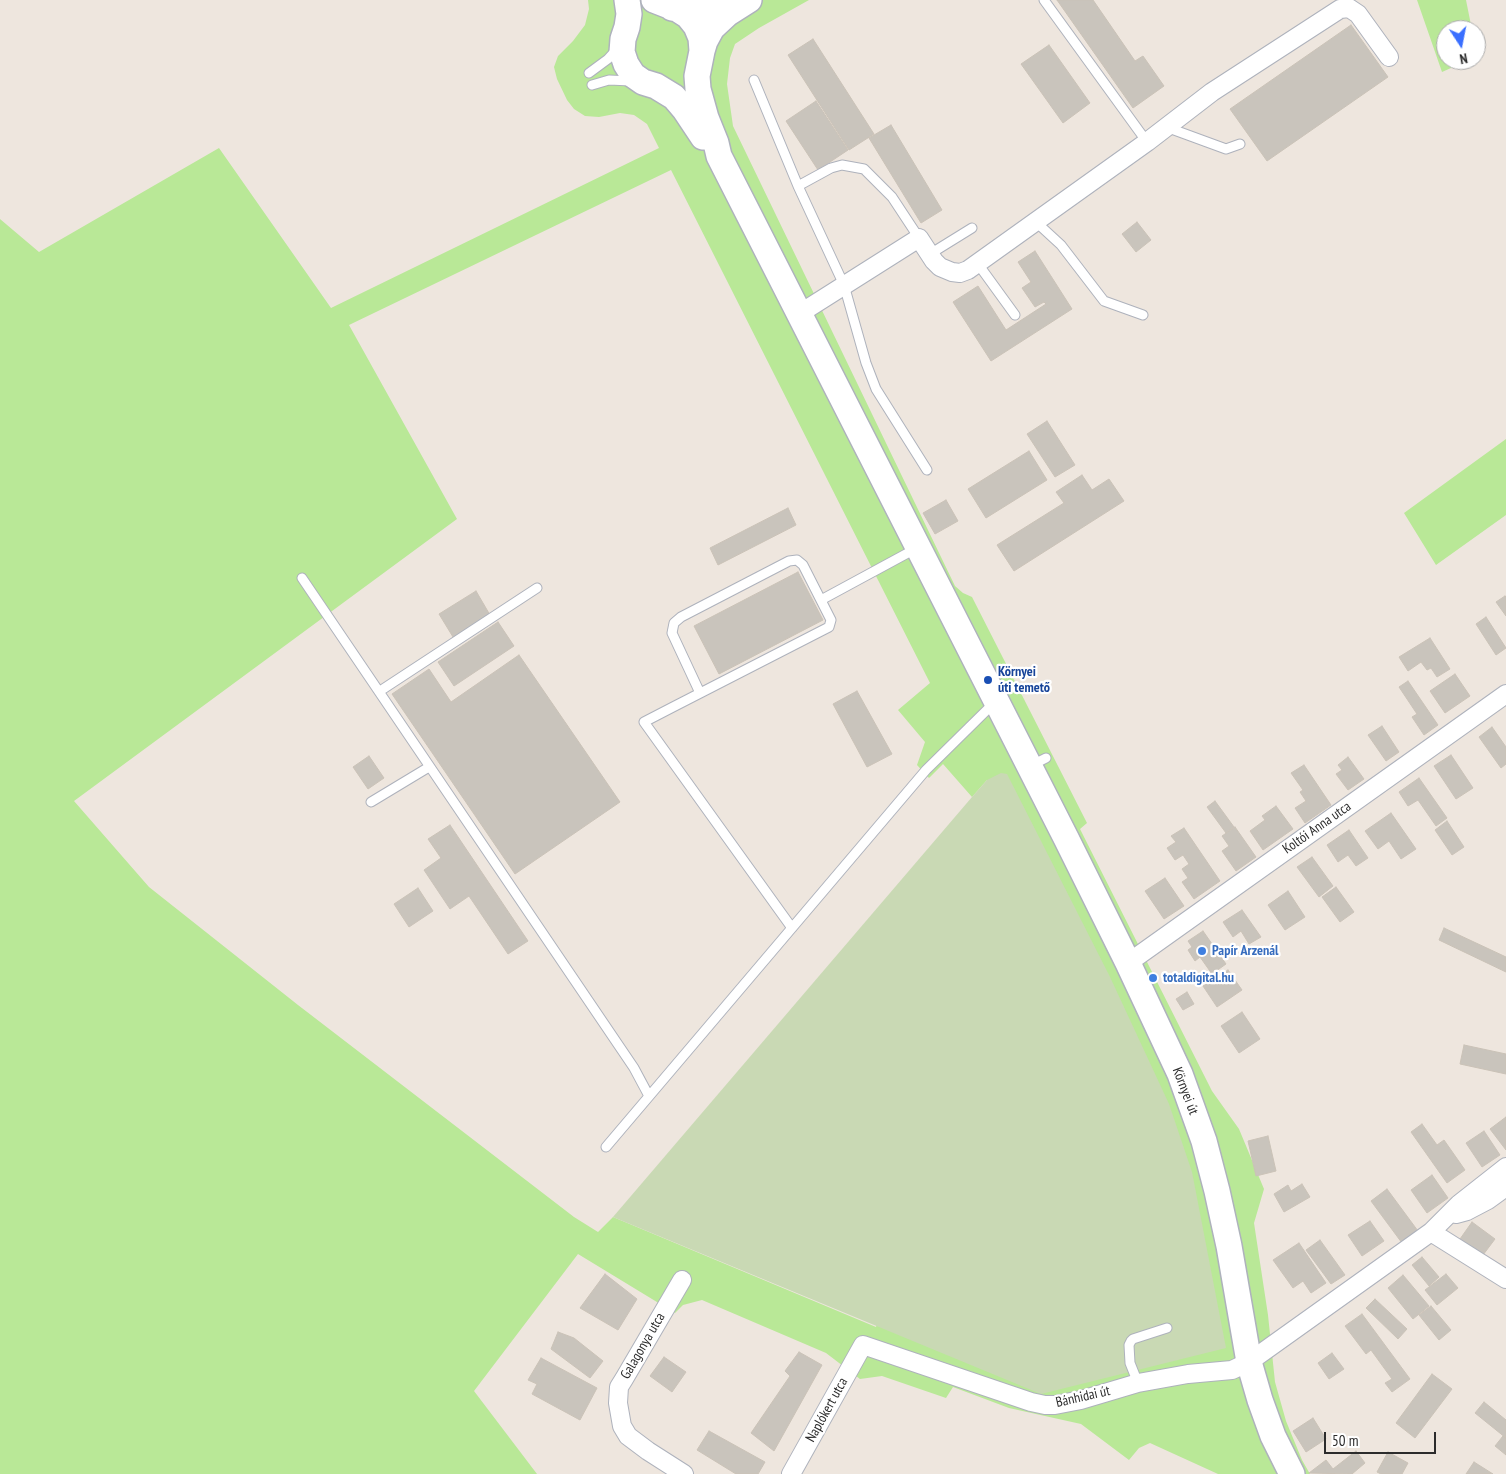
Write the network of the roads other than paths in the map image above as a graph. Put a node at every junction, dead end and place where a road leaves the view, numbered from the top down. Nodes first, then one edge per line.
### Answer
1 (627, 0) edge
2 (654, 0) edge
3 (728, 0) edge
4 (749, 0) edge
5 (1044, 0) edge
6 (677, 9) junction
7 (625, 33) junction
8 (701, 56) junction
9 (1389, 57) dead end
10 (589, 73) dead end
11 (754, 80) dead end
12 (650, 84) junction
13 (592, 85) dead end
14 (1166, 127) junction
15 (1147, 142) junction
16 (1240, 144) dead end
17 (719, 156) junction
18 (798, 186) junction
19 (1036, 222) junction
20 (972, 228) dead end
21 (919, 238) junction
22 (930, 254) junction
23 (978, 264) junction
24 (844, 286) junction
25 (799, 314) junction
26 (1015, 315) dead end
27 (1143, 315) dead end
28 (928, 470) dead end
29 (918, 547) junction
30 (302, 578) dead end
31 (537, 588) dead end
32 (821, 600) junction
33 (380, 691) junction
34 (700, 693) junction
35 (1506, 694) edge
36 (996, 700) junction
37 (429, 767) junction
38 (371, 802) dead end
39 (792, 928) junction
40 (1128, 963) junction
41 (650, 1096) junction
42 (606, 1146) dead end
43 (1506, 1168) edge
44 (1506, 1187) edge
45 (1446, 1218) junction
46 (1431, 1232) junction
47 (1506, 1279) edge
48 (682, 1280) dead end
49 (1167, 1328) dead end
50 (864, 1345) joint
51 (1249, 1362) junction
52 (1138, 1383) junction
53 (684, 1474) edge
54 (791, 1474) edge
55 (1292, 1474) edge

1 - 7 main road
2 - 6 main road
3 - 6 main road
4 - 8 main road
5 - 15 lane
6 - 7 main road
6 - 8 main road
7 - 10 lane
7 - 12 main road
8 - 12 main road
8 - 17 main road
9 - 14 street
11 - 18 lane
12 - 13 lane
12 - 17 main road
14 - 15 street
14 - 16 lane
15 - 19 street
17 - 25 main road, Környei út
18 - 21 lane
18 - 24 lane
19 - 23 street
19 - 27 lane
20 - 22 lane
21 - 22 street
21 - 24 street
22 - 23 street
23 - 26 lane
24 - 25 street
24 - 28 lane
25 - 29 main road, Környei út
29 - 32 lane
29 - 36 main road, Környei út
30 - 33 lane
31 - 33 lane
32 - 34 lane
32 - 34 lane
33 - 37 lane
34 - 39 lane
35 - 40 street, Koltói Anna utca
36 - 39 lane
36 - 40 main road, Környei út
37 - 38 lane
37 - 41 lane
39 - 41 lane
40 - 51 main road, Környei út
41 - 42 lane
43 - 45 street
44 - 45 street
45 - 46 street
46 - 47 street
46 - 51 street
48 - 53 street, Galagonya utca
49 - 52 lane
50 - 52 street, Bánhidai út
50 - 54 street, Naplókert utca
51 - 52 street, Bánhidai út
51 - 55 main road, Környei út

